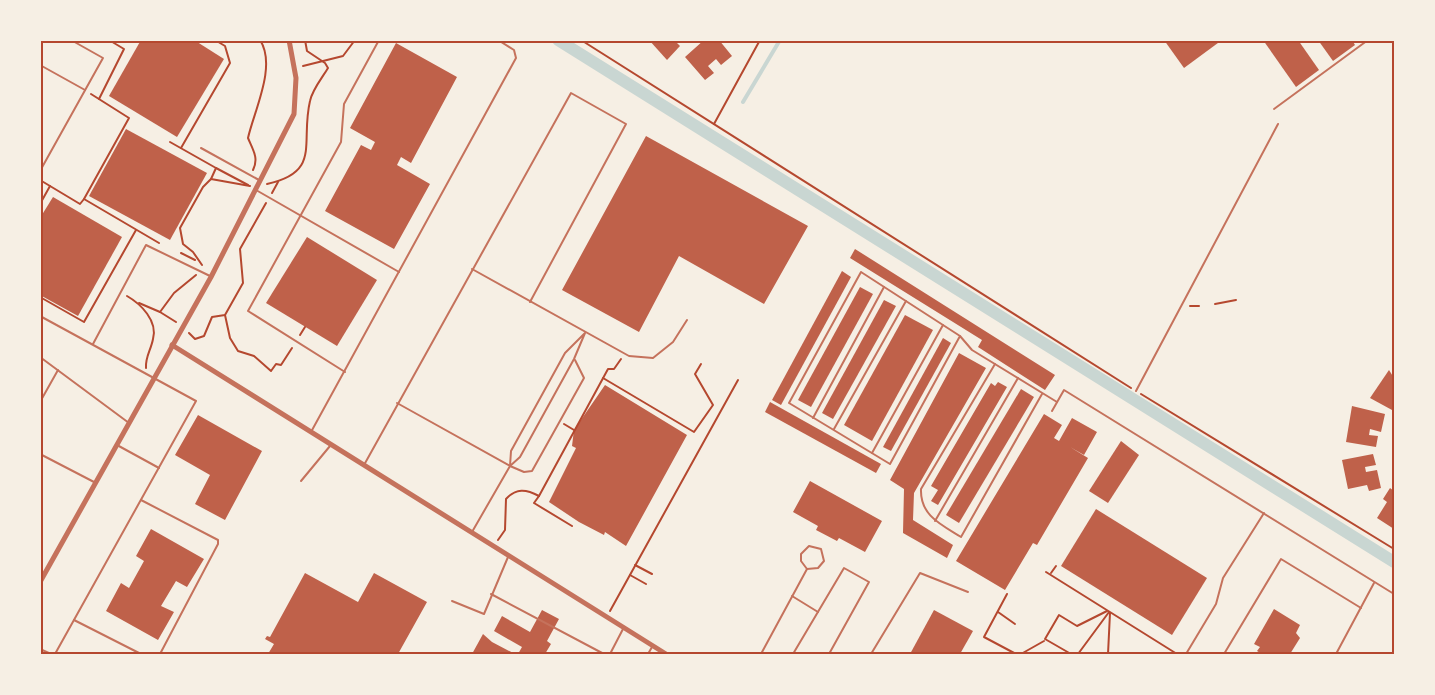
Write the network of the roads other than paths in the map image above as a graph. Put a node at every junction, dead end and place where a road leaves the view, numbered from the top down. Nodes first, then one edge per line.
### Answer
1 (71, 40) edge
2 (289, 40) edge
3 (379, 40) edge
4 (498, 40) edge
5 (1368, 40) edge
6 (40, 65) edge
7 (85, 90) junction
8 (1274, 109) dead end
9 (1278, 124) dead end
10 (201, 148) dead end
11 (40, 171) edge
12 (260, 181) junction
13 (253, 188) junction
14 (300, 216) junction
15 (472, 269) junction
16 (399, 272) junction
17 (211, 277) junction
18 (884, 287) junction
19 (906, 301) junction
20 (530, 303) junction
21 (40, 316) edge
22 (687, 320) dead end
23 (943, 325) junction
24 (585, 333) junction
25 (960, 336) junction
26 (93, 344) junction
27 (172, 345) junction
28 (40, 357) edge
29 (574, 359) junction
30 (995, 364) junction
31 (58, 370) junction
32 (345, 372) junction
33 (154, 377) junction
34 (1018, 378) junction
35 (1136, 391) road end
36 (1042, 394) junction
37 (40, 402) edge
38 (1057, 402) junction
39 (397, 403) junction
40 (1052, 411) dead end
41 (813, 418) junction
42 (129, 423) junction
43 (833, 430) junction
44 (311, 432) junction
45 (117, 445) junction
46 (331, 445) junction
47 (873, 453) junction
48 (40, 454) edge
49 (364, 465) junction
50 (510, 466) junction
51 (159, 468) junction
52 (301, 480) dead end
53 (96, 483) junction
54 (141, 500) junction
55 (1264, 513) junction
56 (935, 521) junction
57 (472, 532) junction
58 (510, 555) junction
59 (807, 569) junction
60 (40, 582) edge
61 (1375, 582) junction
62 (968, 592) dead end
63 (491, 594) junction
64 (1395, 594) edge
65 (792, 596) junction
66 (452, 601) dead end
67 (1361, 608) junction
68 (818, 612) junction
69 (74, 620) junction
70 (624, 626) junction
71 (654, 645) junction
72 (40, 650) edge
73 (51, 654) edge
74 (55, 654) edge
75 (141, 654) edge
76 (160, 654) edge
77 (604, 654) edge
78 (610, 654) edge
79 (648, 654) edge
80 (666, 654) edge
81 (761, 654) edge
82 (794, 654) edge
83 (829, 654) edge
84 (871, 654) edge
85 (1186, 654) edge
86 (1224, 654) edge
87 (1336, 654) edge

1 - 7 lane
2 - 12 street
3 - 14 lane
4 - 16 lane
5 - 8 lane
6 - 7 lane
7 - 11 lane
9 - 35 lane
10 - 12 lane
12 - 13 street
13 - 14 lane
13 - 17 street
14 - 16 lane
14 - 32 lane
15 - 20 lane
15 - 20 lane
15 - 39 lane
16 - 32 lane
17 - 26 lane
17 - 27 street
18 - 19 lane
18 - 41 lane
18 - 41 lane
19 - 23 lane
19 - 43 lane
20 - 24 lane
21 - 26 lane
22 - 24 lane
23 - 25 lane
23 - 47 lane
24 - 29 lane
24 - 50 lane
25 - 30 lane
25 - 47 lane
26 - 33 lane
27 - 33 street
27 - 44 street
28 - 31 lane
29 - 50 lane
29 - 50 lane
30 - 34 lane
30 - 56 lane
31 - 37 lane
31 - 42 lane
32 - 44 lane
33 - 42 street
33 - 51 lane
34 - 36 lane
34 - 56 lane
36 - 38 lane
36 - 56 lane
38 - 40 lane
38 - 55 lane
39 - 49 lane
39 - 50 lane
41 - 43 lane
42 - 45 street
43 - 47 lane
44 - 46 street
45 - 51 lane
45 - 53 street
46 - 49 street
46 - 52 lane
48 - 53 lane
49 - 57 street
50 - 57 lane
51 - 54 lane
53 - 60 street
54 - 69 lane
54 - 76 lane
55 - 61 lane
55 - 85 lane
57 - 58 street
58 - 63 lane
58 - 70 street
59 - 59 lane
59 - 65 lane
61 - 64 lane
61 - 67 lane
62 - 84 lane
63 - 66 lane
63 - 77 lane
65 - 68 lane
65 - 81 lane
67 - 86 lane
67 - 87 lane
68 - 82 lane
68 - 83 lane
69 - 74 lane
69 - 75 lane
70 - 71 street
70 - 78 lane
71 - 79 lane
71 - 80 street
72 - 73 lane

